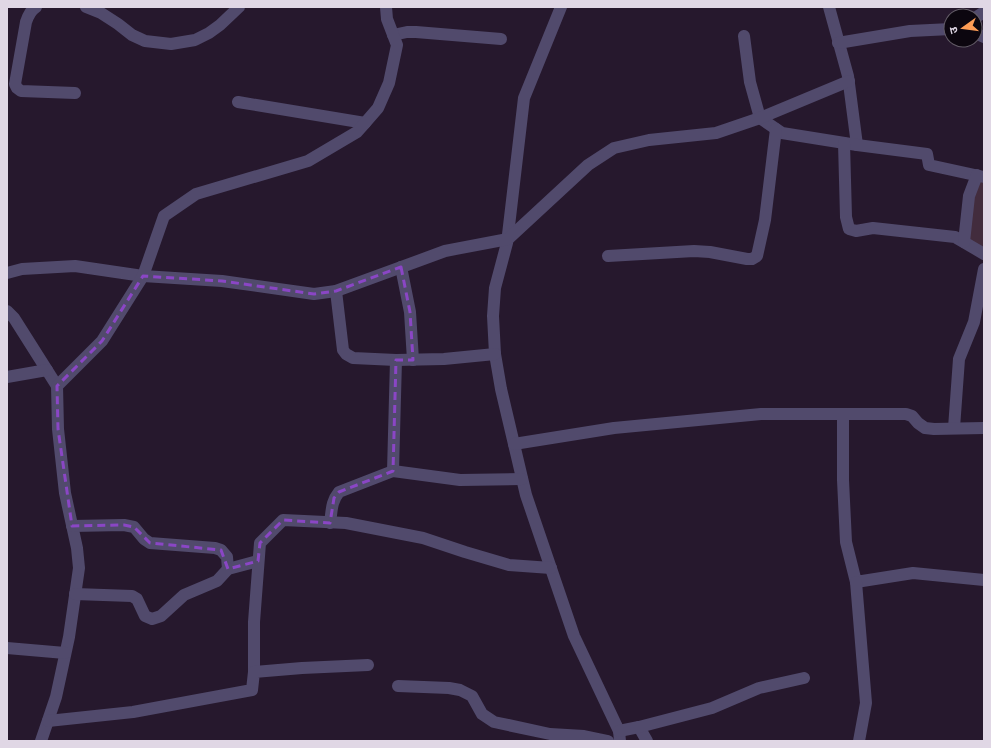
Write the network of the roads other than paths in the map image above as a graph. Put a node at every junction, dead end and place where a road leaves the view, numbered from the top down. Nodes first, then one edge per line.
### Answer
1 (36, 7) edge
2 (86, 7) edge
3 (239, 7) edge
4 (386, 7) edge
5 (561, 7) edge
6 (828, 7) edge
7 (943, 29) edge
8 (393, 35) junction
9 (744, 36) dead end
10 (501, 39) dead end
11 (838, 43) junction
12 (849, 81) junction
13 (75, 92) dead end
14 (238, 102) dead end
15 (760, 118) junction
16 (365, 123) junction
17 (776, 129) junction
18 (844, 143) junction
19 (857, 145) junction
20 (980, 176) edge
21 (508, 239) junction
22 (964, 242) junction
23 (984, 254) edge
24 (608, 256) dead end
25 (401, 267) junction
26 (984, 268) edge
27 (7, 273) edge
28 (143, 276) junction
29 (336, 291) junction
30 (7, 311) edge
31 (495, 354) junction
32 (396, 360) junction
33 (413, 360) junction
34 (47, 370) junction
35 (7, 378) edge
36 (57, 386) junction
37 (843, 414) junction
38 (954, 428) junction
39 (984, 428) edge
40 (514, 444) junction
41 (393, 470) junction
42 (522, 479) junction
43 (330, 523) junction
44 (72, 526) junction
45 (258, 561) junction
46 (551, 568) junction
47 (228, 569) junction
48 (984, 580) edge
49 (856, 582) junction
50 (75, 594) junction
51 (7, 648) edge
52 (65, 654) junction
53 (368, 665) dead end
54 (254, 672) junction
55 (804, 678) dead end
56 (398, 686) dead end
57 (48, 721) junction
58 (639, 728) junction
59 (620, 736) edge
60 (41, 741) edge
61 (608, 741) edge
62 (648, 741) edge
63 (859, 741) edge

1 - 13 street
2 - 3 street
4 - 8 street
5 - 21 street
6 - 11 street
7 - 11 street
8 - 10 street
8 - 16 street
9 - 15 street
11 - 12 street
12 - 15 street
12 - 19 street
14 - 16 street
15 - 17 street
15 - 21 street
16 - 28 street
17 - 18 street
17 - 24 street
18 - 19 street
18 - 22 street
19 - 20 street
20 - 22 street
21 - 25 street
21 - 31 street
22 - 23 street
25 - 29 street
25 - 33 street
26 - 38 street
27 - 28 street
28 - 29 street
28 - 36 street
29 - 32 street
30 - 34 street
31 - 33 street
31 - 40 street
32 - 33 street
32 - 41 street
34 - 35 street
34 - 36 street
36 - 44 street
37 - 38 street
37 - 40 street
37 - 49 street
38 - 39 street
40 - 42 street
41 - 42 street
41 - 43 street
42 - 46 street
43 - 45 street
43 - 46 street
44 - 47 street
44 - 50 street
45 - 47 street
45 - 54 street
46 - 59 street
47 - 50 street
48 - 49 street
49 - 63 street
50 - 52 street
51 - 52 street
52 - 57 street
53 - 54 street
54 - 57 street
55 - 58 street
56 - 61 street
57 - 60 street
58 - 59 street
58 - 62 street

